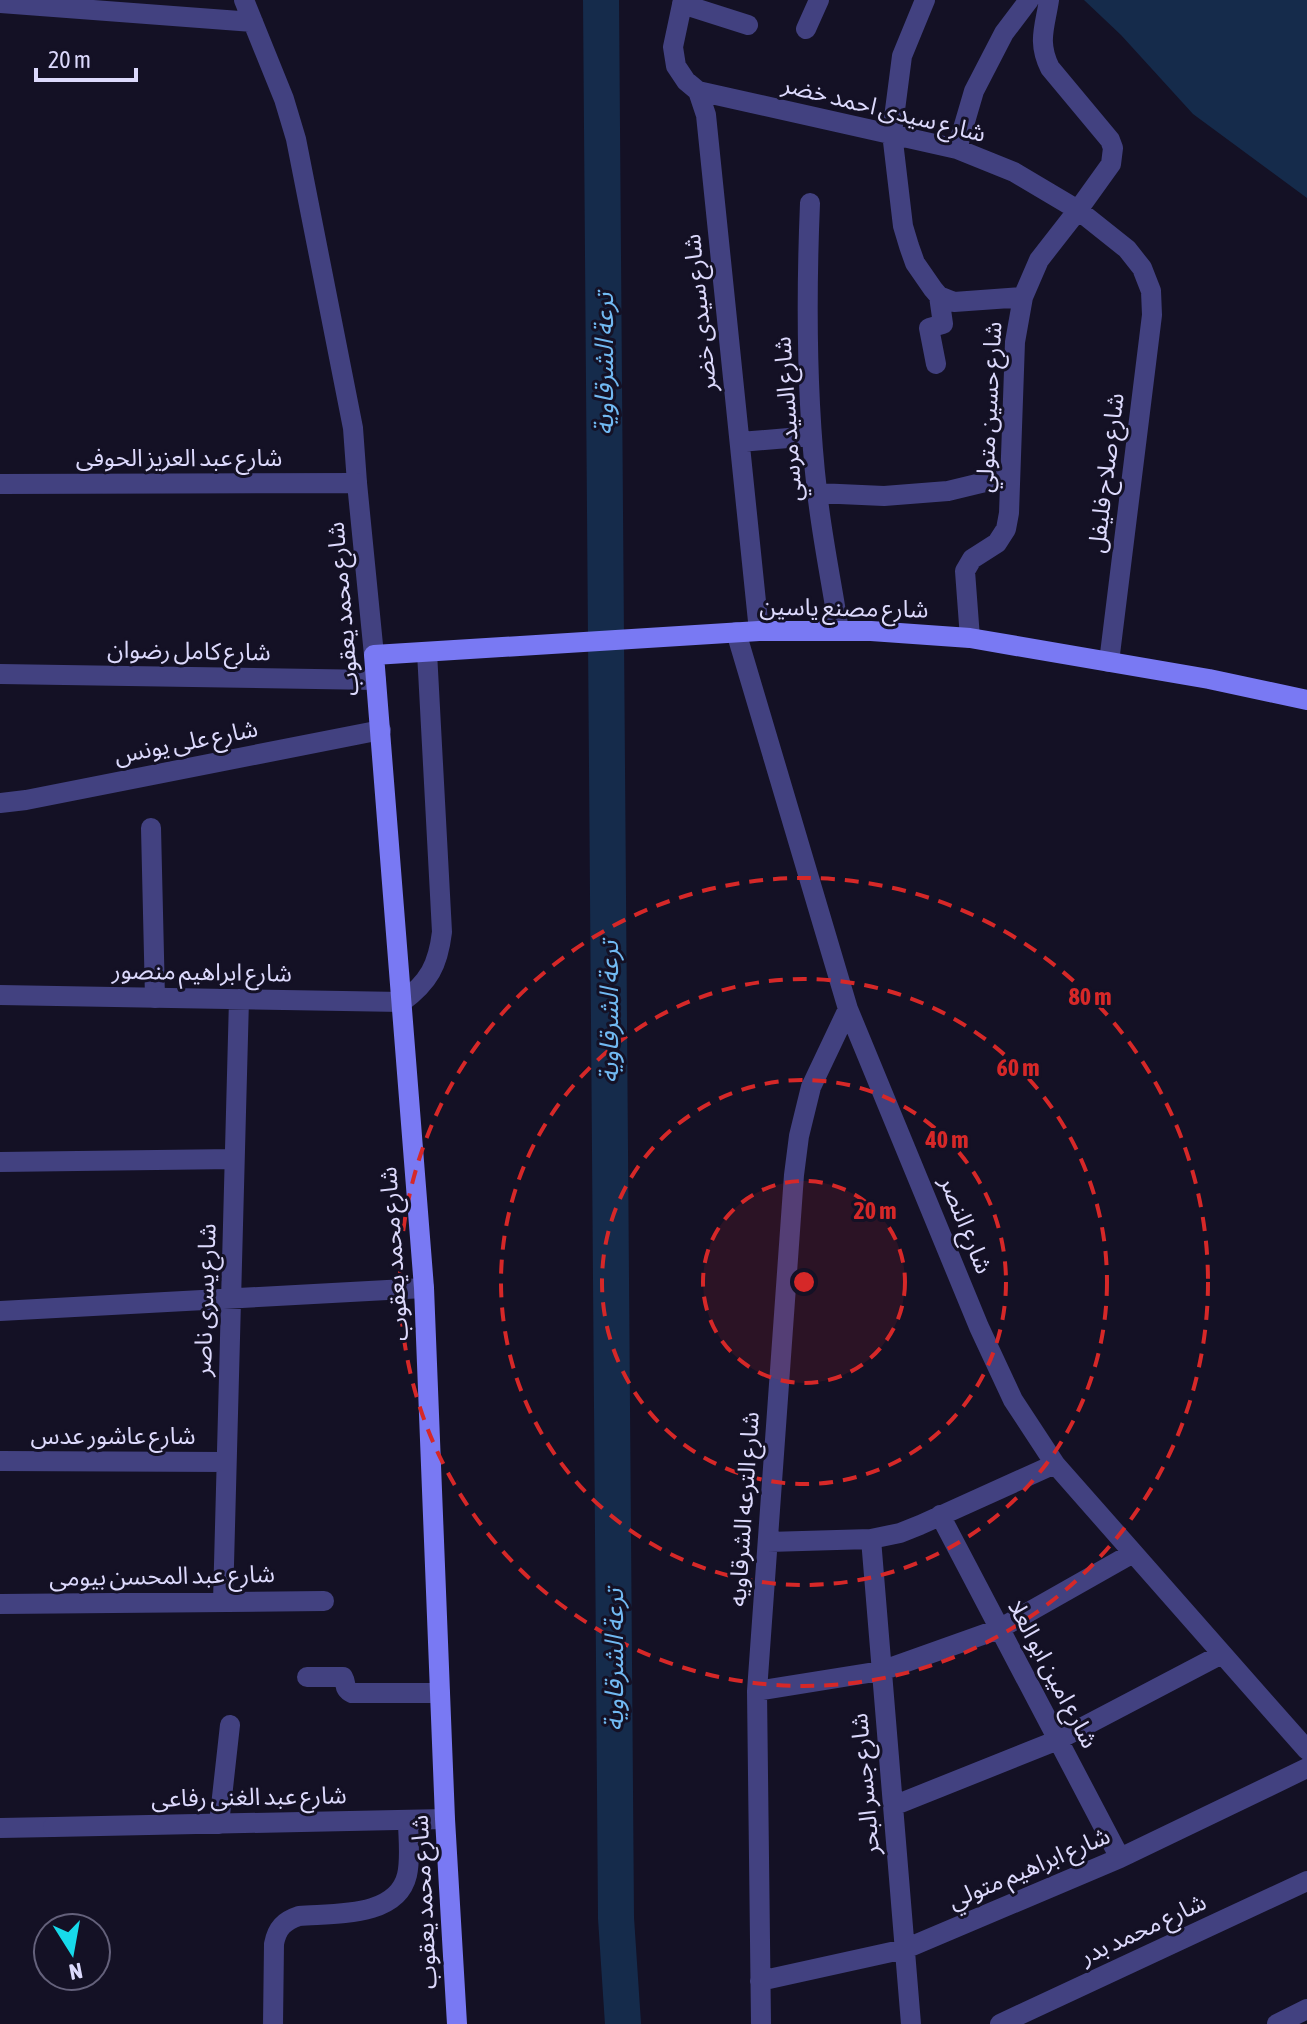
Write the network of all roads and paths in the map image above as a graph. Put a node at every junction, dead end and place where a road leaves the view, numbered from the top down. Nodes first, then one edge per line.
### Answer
1 (244, 0) edge
2 (819, 0) edge
3 (925, 0) edge
4 (1029, 0) edge
5 (1049, 0) edge
6 (682, 2) edge
7 (0, 3) edge
8 (253, 22) junction
9 (748, 25) dead end
10 (806, 29) dead end
11 (698, 91) junction
12 (892, 133) junction
13 (957, 149) junction
14 (810, 203) dead end
15 (1078, 210) junction
16 (1151, 291) joint
17 (939, 296) junction
18 (1023, 297) junction
19 (936, 364) dead end
20 (812, 436) junction
21 (740, 442) junction
22 (1010, 476) junction
23 (357, 483) junction
24 (0, 484) edge
25 (817, 493) junction
26 (759, 631) junction
27 (839, 631) junction
28 (736, 632) junction
29 (970, 638) junction
30 (427, 652) junction
31 (374, 655) junction
32 (1109, 662) junction
33 (0, 674) edge
34 (376, 680) junction
35 (1307, 700) edge
36 (381, 730) junction
37 (0, 803) edge
38 (151, 828) dead end
39 (0, 995) edge
40 (155, 998) junction
41 (239, 999) junction
42 (402, 1002) junction
43 (848, 1009) junction
44 (234, 1159) junction
45 (0, 1162) edge
46 (424, 1288) junction
47 (231, 1299) junction
48 (0, 1311) edge
49 (0, 1461) edge
50 (226, 1462) junction
51 (1055, 1464) junction
52 (940, 1515) junction
53 (871, 1539) junction
54 (768, 1542) junction
55 (1133, 1553) junction
56 (324, 1601) dead end
57 (223, 1602) junction
58 (0, 1604) edge
59 (999, 1629) junction
60 (1222, 1654) junction
61 (881, 1671) junction
62 (307, 1677) dead end
63 (757, 1691) junction
64 (440, 1693) junction
65 (230, 1725) dead end
66 (1058, 1740) junction
67 (1307, 1750) edge
68 (1307, 1768) edge
69 (893, 1806) junction
70 (445, 1819) junction
71 (408, 1820) junction
72 (219, 1824) junction
73 (0, 1828) edge
74 (1120, 1858) junction
75 (1307, 1881) edge
76 (905, 1949) junction
77 (760, 1981) junction
78 (1307, 2009) edge
79 (273, 2024) edge
80 (457, 2024) edge
81 (761, 2024) edge
82 (911, 2024) edge
83 (1000, 2024) edge
84 (1277, 2024) edge

1 - 8 street, شارع محمد يعقوب
2 - 10 street
3 - 12 street
4 - 13 street
5 - 15 street, شارع حسين متولي
6 - 9 street
6 - 11 street, شارع سيدى خضر
7 - 8 street
8 - 23 street, شارع محمد يعقوب
11 - 12 street, شارع سيدى احمد خضر
11 - 21 street, شارع سيدى خضر
12 - 13 street, شارع سيدى احمد خضر
12 - 17 street
13 - 15 street, شارع سيدى احمد خضر
14 - 20 street, شارع السيد مرسي
15 - 16 street, شارع سيدى احمد خضر
15 - 18 street, شارع حسين متولي
16 - 32 street, شارع صلاح فليفل
17 - 18 street
17 - 19 street
18 - 22 street, شارع حسين متولي
20 - 21 street
20 - 25 street, شارع السيد مرسي
21 - 26 street, شارع سيدى خضر
22 - 25 street
22 - 29 street, شارع حسين متولي
23 - 24 street, شارع عبد العزيز الحوفى
23 - 31 street, شارع محمد يعقوب
25 - 27 street, شارع السيد مرسي
26 - 27 main road, شارع مصنع ياسين
26 - 28 main road, شارع مصنع ياسين
27 - 29 main road, شارع مصنع ياسين
28 - 30 main road, شارع مصنع ياسين
28 - 43 street, شارع النصر
29 - 32 main road, شارع مصنع ياسين
30 - 31 main road, شارع مصنع ياسين
30 - 42 street
31 - 34 main road, شارع محمد يعقوب
32 - 35 main road, شارع مصنع ياسين
33 - 34 street, شارع كامل رضوان
34 - 36 main road, شارع محمد يعقوب
36 - 37 street, شارع على يونس
36 - 42 main road, شارع محمد يعقوب
38 - 40 street
39 - 40 street, شارع ابراهيم منصور
40 - 41 street, شارع ابراهيم منصور
41 - 42 street, شارع ابراهيم منصور
41 - 44 street, شارع يسرى ناصر
42 - 46 main road, شارع محمد يعقوب
43 - 51 street, شارع النصر
43 - 54 street, شارع الترعه الشرقاويه
44 - 45 street
44 - 47 street, شارع يسرى ناصر
46 - 47 street
46 - 64 main road, شارع محمد يعقوب
47 - 48 street
47 - 50 street, شارع يسرى ناصر
49 - 50 street, شارع عاشور عدس
50 - 57 street, شارع يسرى ناصر
51 - 52 street
51 - 55 street, شارع النصر
52 - 53 street
52 - 59 street, شارع امين ابو العلا
53 - 54 street
53 - 61 street, شارع جسر البحر
54 - 63 street, شارع الترعه الشرقاويه
55 - 59 street
55 - 60 street, شارع النصر
56 - 57 street, شارع عبد المحسن بيومى
57 - 58 street, شارع عبد المحسن بيومى
59 - 61 street
59 - 66 street, شارع امين ابو العلا
60 - 66 street
60 - 67 street, شارع النصر
61 - 63 street
61 - 69 street, شارع جسر البحر
62 - 64 street
63 - 77 street, شارع الترعه الشرقاويه
64 - 70 main road, شارع محمد يعقوب
65 - 72 street
66 - 69 street
66 - 74 street, شارع امين ابو العلا
68 - 74 street, شارع ابراهيم متولي
69 - 76 street, شارع جسر البحر
70 - 71 street, شارع عبد الغنى رفاعى
70 - 80 main road, شارع محمد يعقوب
71 - 72 street, شارع عبد الغنى رفاعى
71 - 79 street
72 - 73 street, شارع عبد الغنى رفاعى
74 - 76 street, شارع ابراهيم متولي
75 - 83 street, شارع محمد بدر
76 - 77 street, شارع ابراهيم متولي
76 - 82 street, شارع جسر البحر
77 - 81 street, شارع الترعه الشرقاويه
78 - 84 street

